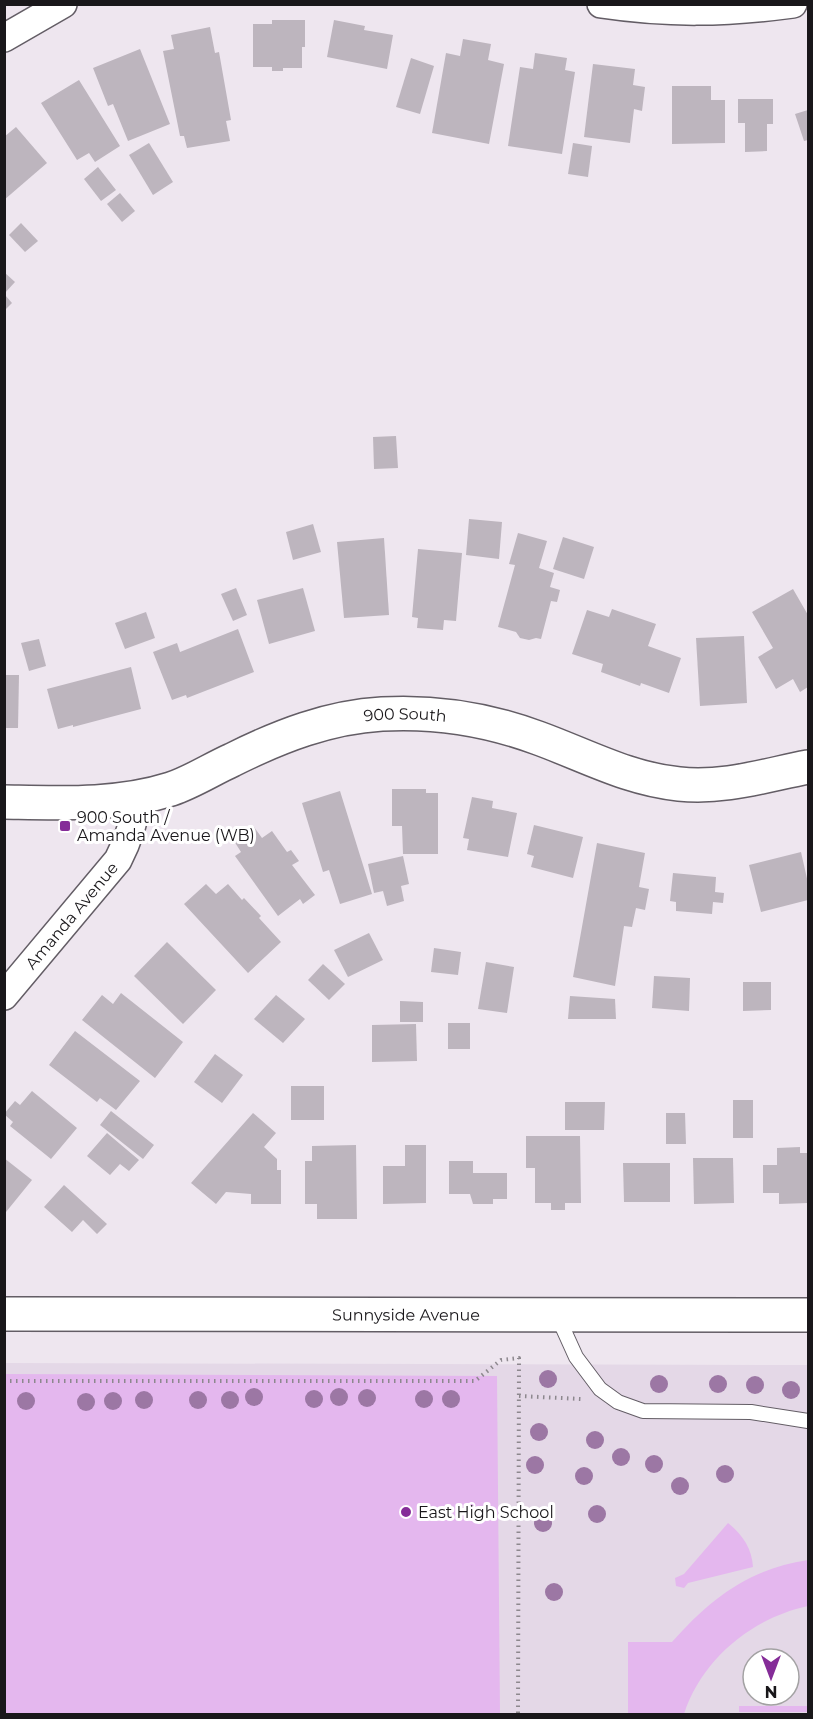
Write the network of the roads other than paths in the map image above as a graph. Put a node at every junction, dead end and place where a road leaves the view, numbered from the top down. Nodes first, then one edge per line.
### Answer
1 (63, 4) edge
2 (601, 4) edge
3 (793, 4) edge
4 (4, 38) edge
5 (808, 767) edge
6 (138, 796) junction
7 (4, 802) edge
8 (4, 996) edge
9 (4, 1314) edge
10 (557, 1315) junction
11 (808, 1315) edge
12 (808, 1421) edge

1 - 4 street
2 - 3 street
5 - 6 street, 900 South
6 - 7 street, 900 South
6 - 8 street, Amanda Avenue
9 - 10 street, Sunnyside Avenue
10 - 11 street, Sunnyside Avenue
10 - 12 lane

